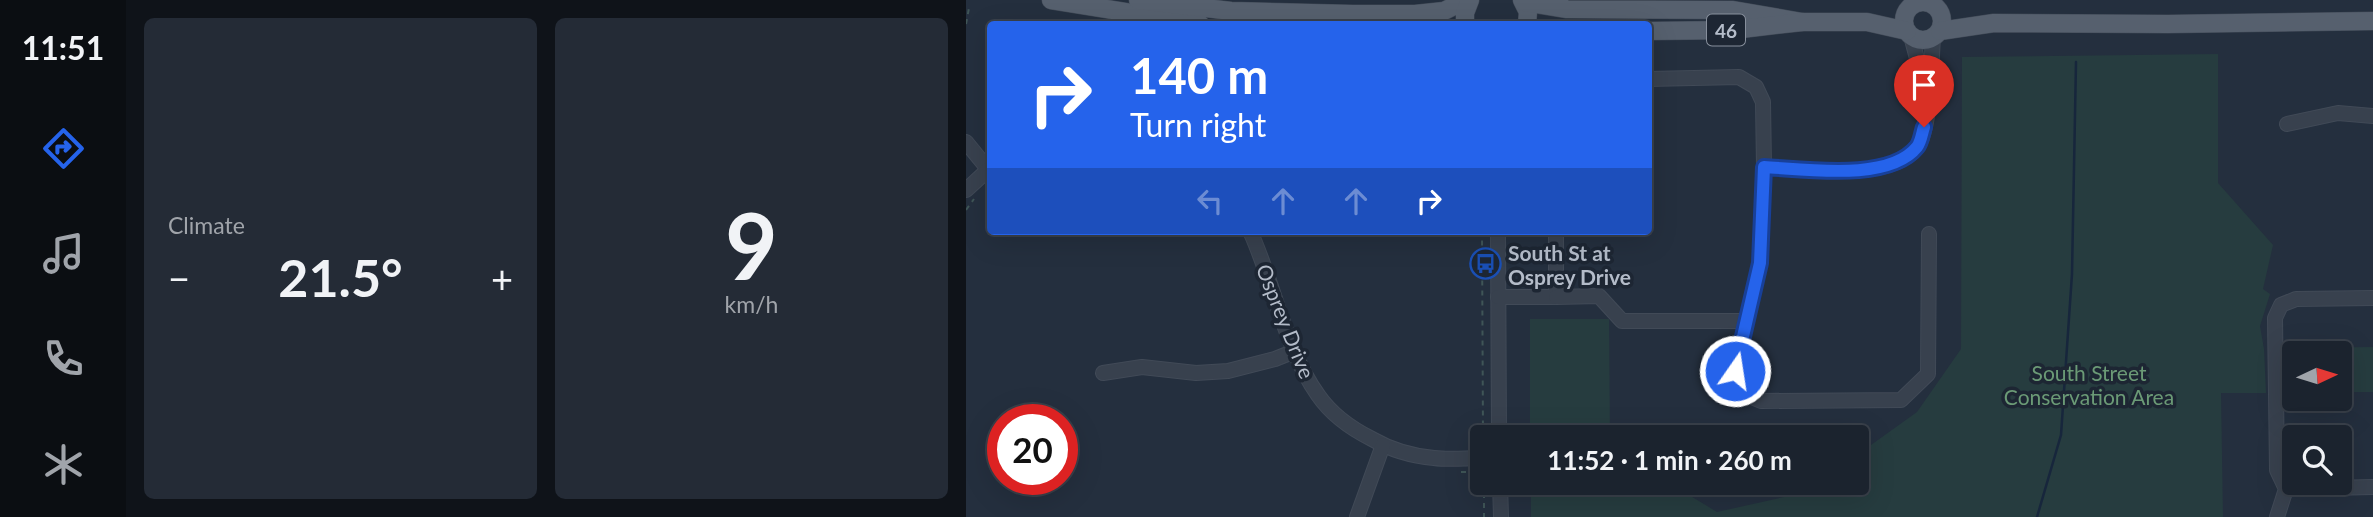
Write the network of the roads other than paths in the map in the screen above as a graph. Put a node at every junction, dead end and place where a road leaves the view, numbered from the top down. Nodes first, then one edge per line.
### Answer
1 (1051, 0) edge
2 (1138, 0) edge
3 (1468, 0) edge
4 (1523, 1) edge
5 (1913, 4) edge
6 (1936, 18) edge
7 (2373, 20) edge
8 (1181, 21) edge
9 (1465, 21) edge
10 (1527, 21) edge
11 (1802, 22) junction
12 (1867, 22) junction
13 (1652, 31) edge
14 (1909, 33) junction
15 (1652, 79) edge
16 (1928, 97) junction
17 (2373, 116) edge
18 (2287, 124) dead end
19 (966, 142) edge
20 (987, 167) edge
21 (1764, 167) junction
22 (987, 171) edge
23 (966, 190) edge
24 (1930, 234) dead end
25 (1252, 235) edge
26 (1498, 235) edge
27 (1556, 235) edge
28 (1556, 296) junction
29 (1498, 297) junction
30 (2373, 298) edge
31 (1746, 321) junction
32 (1295, 351) junction
33 (1103, 373) dead end
34 (1499, 425) edge
35 (1383, 445) junction
36 (1470, 459) edge
37 (2282, 481) edge
38 (2352, 487) edge
39 (2373, 487) edge
40 (1500, 495) edge
41 (2284, 495) edge
42 (1357, 517) edge
43 (1501, 517) edge
44 (2277, 517) edge

1 - 8 main road
2 - 3 main road
3 - 9 main road
4 - 10 main road, 46
4 - 11 main road, 46
5 - 6 main road, 46
5 - 12 main road, 46
5 - 14 main road
6 - 7 main road, 46
6 - 14 main road, 46
6 - 16 street
11 - 12 main road, 46
11 - 13 main road, 46
12 - 14 main road, 46
14 - 16 street
15 - 21 street
16 - 21 street
17 - 18 street
19 - 20 street
21 - 31 street
22 - 23 street
24 - 31 street
25 - 32 street, Osprey Drive
26 - 29 street
27 - 28 street
28 - 29 street
28 - 31 street
29 - 34 street
30 - 37 street
32 - 33 street
32 - 35 street, Osprey Drive
35 - 36 street, Osprey Drive
35 - 42 street
38 - 39 street
40 - 43 street
41 - 44 street

